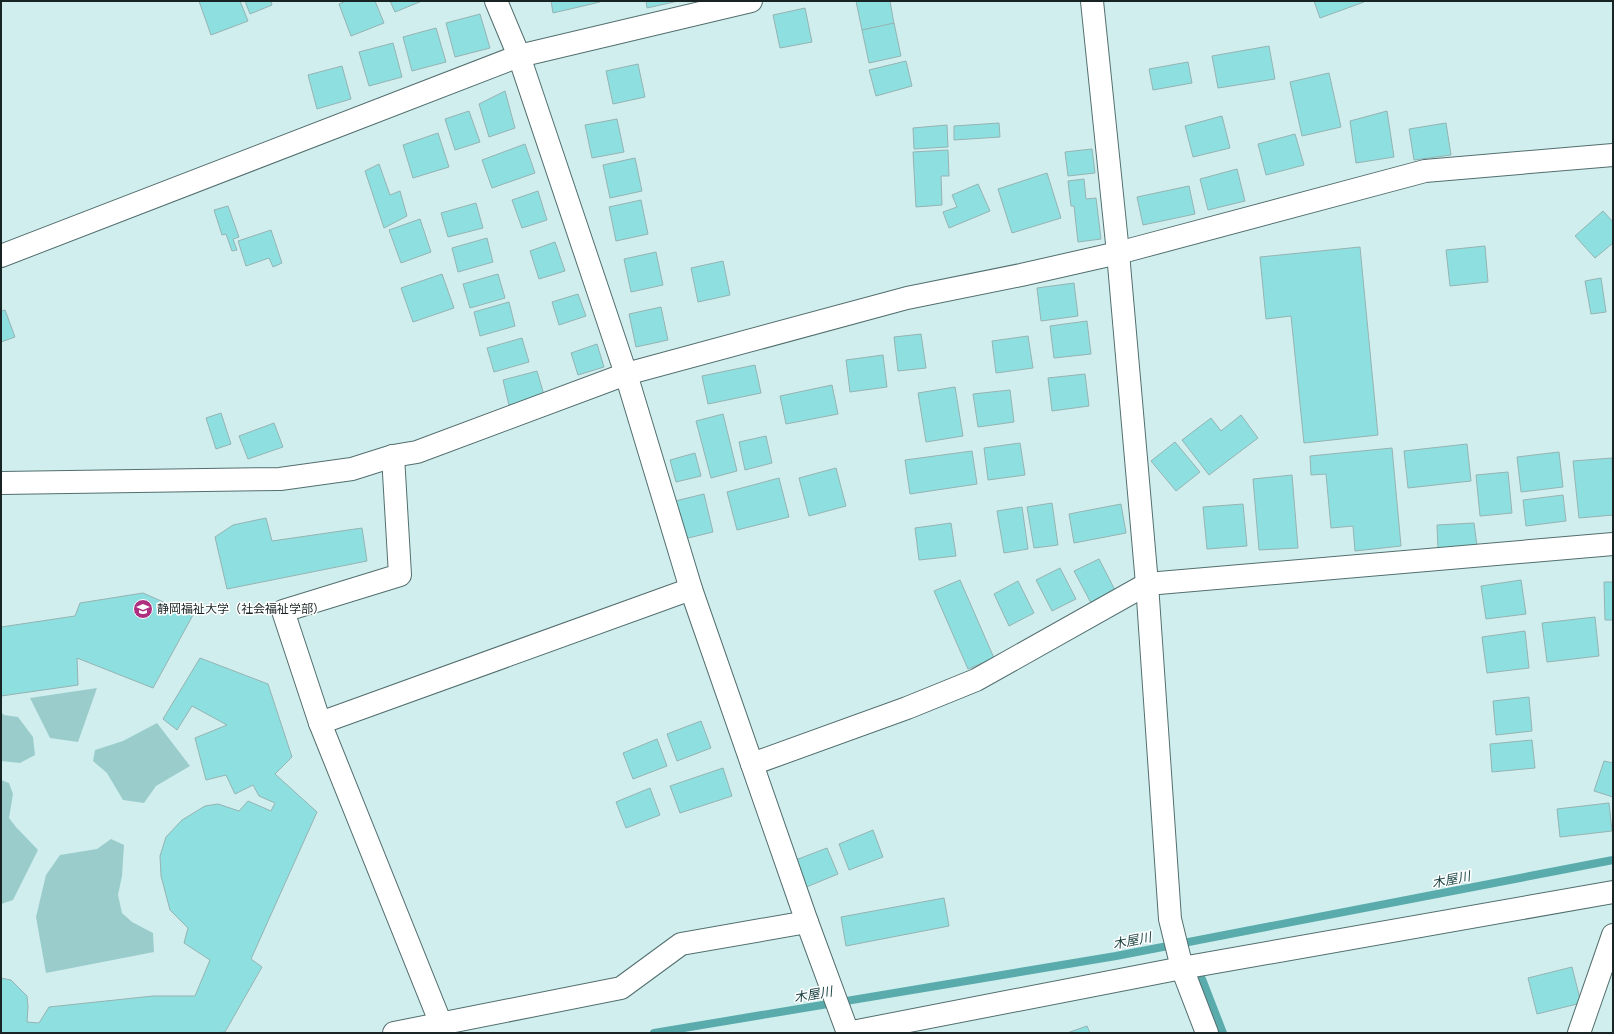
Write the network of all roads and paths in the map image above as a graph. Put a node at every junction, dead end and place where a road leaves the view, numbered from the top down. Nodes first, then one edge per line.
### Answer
1 (496, 1) edge
2 (751, 1) edge
3 (1092, 1) edge
4 (519, 56) junction
5 (1613, 155) edge
6 (1118, 253) junction
7 (1, 256) edge
8 (626, 374) junction
9 (393, 456) junction
10 (1, 484) edge
11 (1613, 544) edge
12 (1147, 584) junction
13 (691, 589) junction
14 (320, 723) junction
15 (752, 764) junction
16 (1613, 892) edge
17 (807, 922) junction
18 (1613, 935) edge
19 (1182, 968) junction
20 (441, 1024) junction
21 (394, 1033) edge
22 (848, 1033) edge
23 (1207, 1033) edge
24 (1578, 1033) edge

1 - 4 street
2 - 4 street
3 - 6 street
4 - 7 street
4 - 8 street
5 - 6 street
6 - 8 street
6 - 12 street
8 - 9 street
8 - 13 street
9 - 10 street
9 - 14 street
11 - 12 street
12 - 15 street
12 - 19 street
13 - 14 street
13 - 15 street
14 - 20 street
15 - 17 street
16 - 19 street
17 - 20 street
17 - 22 street
18 - 24 street
19 - 22 street
19 - 23 street
20 - 21 street

